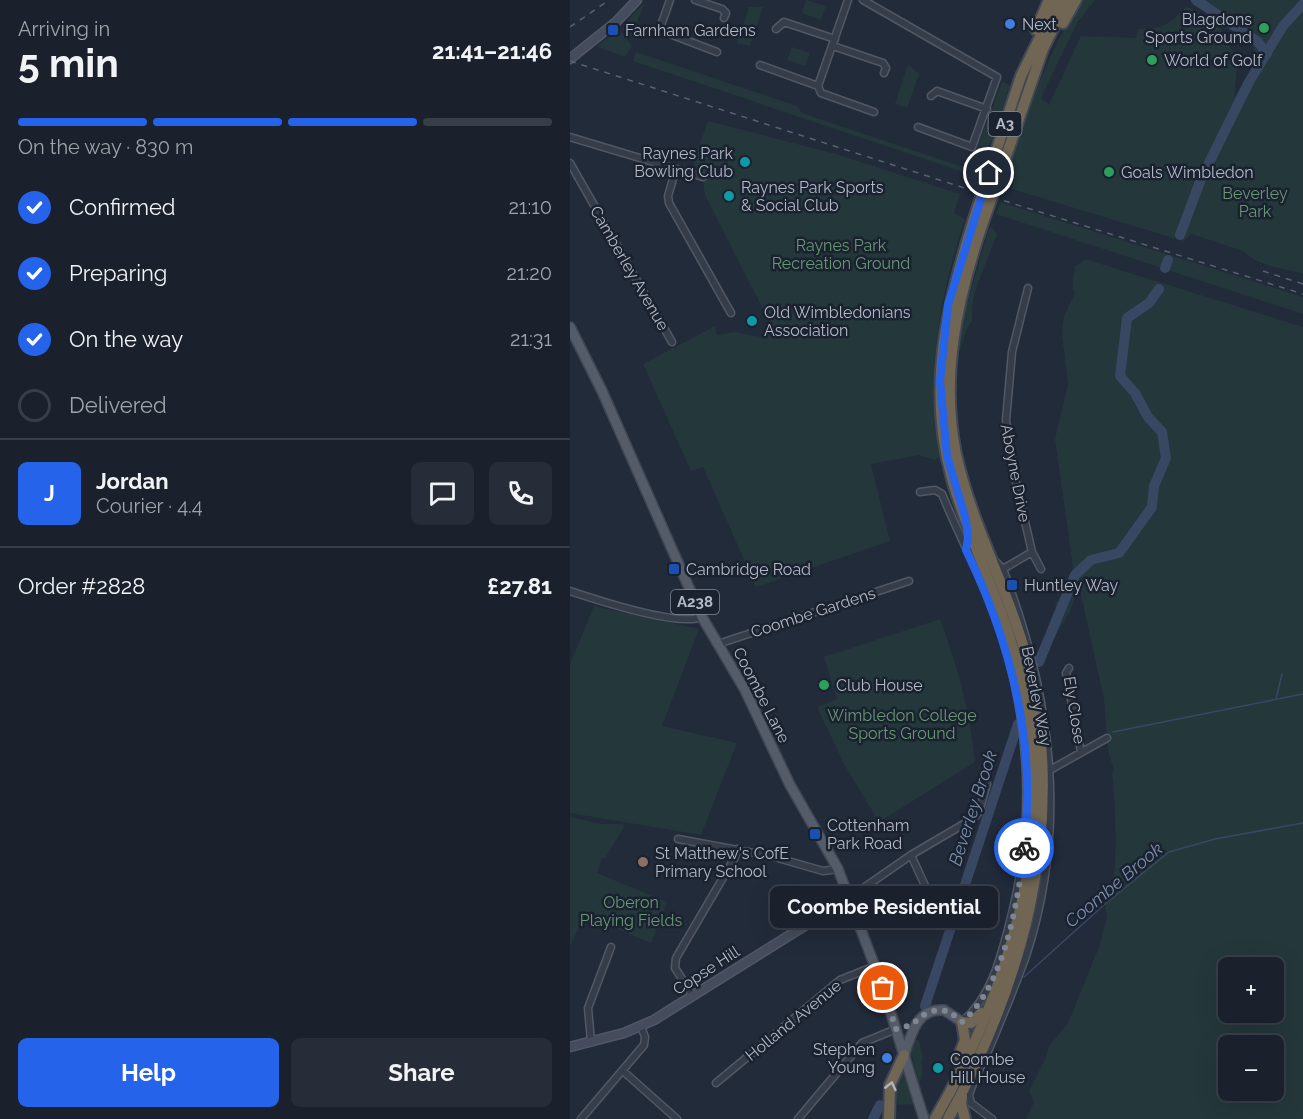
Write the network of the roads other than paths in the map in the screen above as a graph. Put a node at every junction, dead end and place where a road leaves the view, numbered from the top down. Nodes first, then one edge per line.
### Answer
1 (637, 0) edge
2 (670, 0) edge
3 (695, 0) edge
4 (848, 0) edge
5 (863, 0) edge
6 (1049, 0) edge
7 (1058, 0) edge
8 (1067, 0) edge
9 (1076, 0) edge
10 (724, 18) dead end
11 (776, 28) dead end
12 (834, 43) junction
13 (717, 52) dead end
14 (570, 59) edge
15 (760, 65) dead end
16 (884, 73) dead end
17 (1021, 76) junction
18 (818, 86) junction
19 (1028, 91) junction
20 (931, 96) dead end
21 (987, 109) junction
22 (874, 112) dead end
23 (918, 127) dead end
24 (570, 137) edge
25 (570, 163) edge
26 (676, 169) junction
27 (994, 175) junction
28 (703, 177) dead end
29 (977, 224) junction
30 (1028, 288) dead end
31 (731, 313) dead end
32 (570, 327) edge
33 (672, 342) dead end
34 (920, 492) dead end
35 (966, 520) junction
36 (965, 546) junction
37 (1032, 552) junction
38 (992, 558) junction
39 (1003, 569) junction
40 (1041, 569) dead end
41 (909, 581) dead end
42 (570, 591) edge
43 (702, 617) junction
44 (718, 644) junction
45 (1069, 668) dead end
46 (1107, 738) dead end
47 (1081, 752) junction
48 (1050, 770) junction
49 (987, 783) dead end
50 (678, 839) dead end
51 (738, 849) junction
52 (911, 855) junction
53 (838, 869) junction
54 (849, 898) junction
55 (926, 902) dead end
56 (611, 947) dead end
57 (875, 966) junction
58 (994, 991) junction
59 (693, 996) junction
60 (962, 1022) junction
61 (916, 1023) junction
62 (641, 1026) junction
63 (896, 1029) junction
64 (591, 1041) junction
65 (570, 1047) edge
66 (904, 1055) junction
67 (622, 1071) junction
68 (716, 1083) dead end
69 (952, 1088) junction
70 (958, 1105) junction
71 (582, 1119) edge
72 (677, 1119) edge
73 (798, 1119) edge
74 (889, 1119) edge
75 (924, 1119) edge
76 (935, 1119) edge
77 (948, 1119) edge
78 (956, 1119) edge
79 (965, 1119) edge
80 (992, 1119) edge

1 - 14 street
2 - 13 street
3 - 10 street
4 - 12 street
5 - 21 street
6 - 17 highway
7 - 17 highway, Beverley Way / A3
8 - 19 highway, Beverley Way / A3
9 - 19 highway
11 - 12 street
12 - 16 street
12 - 18 street
15 - 18 street
17 - 27 highway, Beverley Way / A3
18 - 22 street
19 - 27 highway, Beverley Way / A3
20 - 21 street
21 - 23 street
24 - 26 street
25 - 33 street, Camberley Avenue
26 - 28 street
26 - 31 street
27 - 29 highway, Beverley Way / A3, bridge
29 - 35 highway, Beverley Way / A3
29 - 38 highway, Beverley Way / A3
30 - 37 street, Aboyne Drive
32 - 43 main road, Coombe Lane / A238
34 - 36 street, Beverley Way
35 - 36 street, Beverley Way
35 - 58 highway, Beverley Way / A3
36 - 60 street, Beverley Way
37 - 39 street
37 - 40 street, Aboyne Drive
38 - 39 street, Beverley Way
38 - 70 highway, Beverley Way / A3
39 - 48 street, Beverley Way
41 - 44 street, Coombe Gardens
42 - 43 street
43 - 44 main road, Coombe Lane / A238
44 - 53 main road, Coombe Lane / A238
45 - 47 street, Ely Close
46 - 47 street
47 - 48 street
48 - 80 street, Beverley Way
49 - 52 street
50 - 51 street
51 - 53 street
51 - 59 street
52 - 54 street
52 - 55 street
53 - 54 main road, Coombe Lane / A238
54 - 57 main road, Coombe Lane / A238
54 - 59 street, Copse Hill
56 - 64 street
57 - 63 main road, Coombe Lane / A238
57 - 68 street, Holland Avenue
58 - 60 highway
58 - 69 highway, Beverley Way / A3
59 - 62 street, Copse Hill
60 - 61 main road
60 - 69 highway
61 - 63 main road
61 - 66 main road
62 - 64 street, Copse Hill
62 - 67 street
63 - 66 main road, Coombe Lane / A238
63 - 73 street
64 - 65 street, Copse Hill
74 -> 66 highway
66 - 75 main road, Coombe Lane / A238
67 - 71 street
67 - 72 street
69 - 76 highway, Beverley Way / A3
70 - 77 highway, A3
70 - 78 highway
70 - 79 highway

